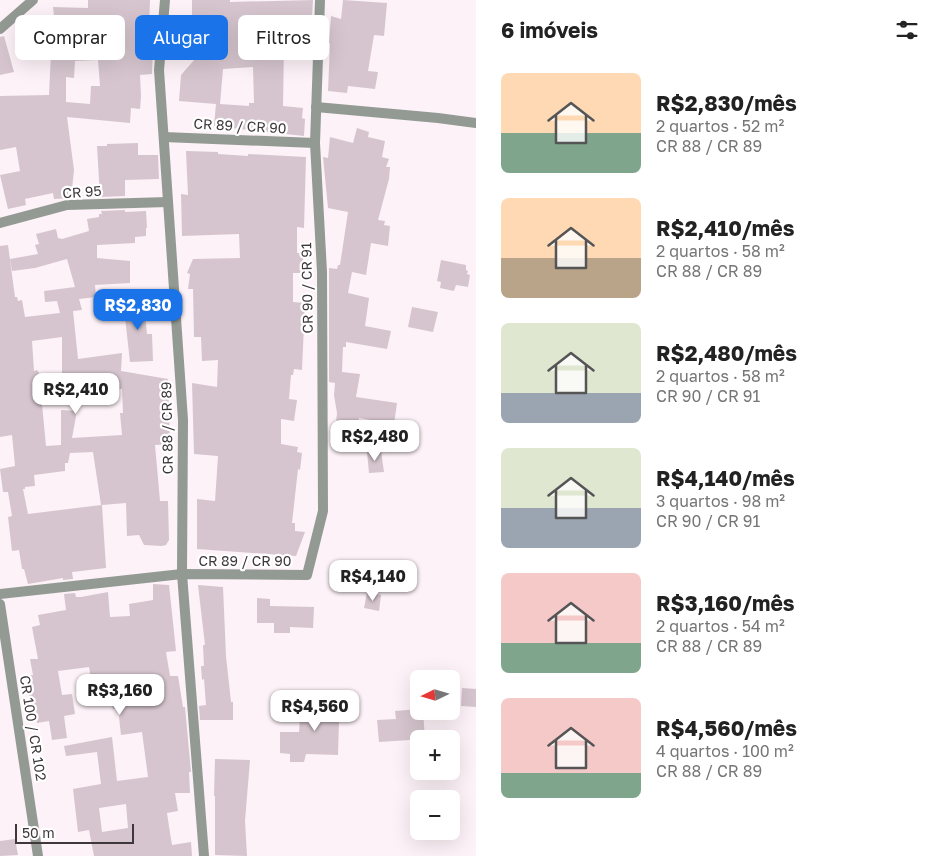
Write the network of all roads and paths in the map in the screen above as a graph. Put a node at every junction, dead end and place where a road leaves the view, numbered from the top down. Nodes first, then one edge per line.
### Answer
1 (32, 0) edge
2 (165, 0) edge
3 (320, 0) edge
4 (0, 29) edge
5 (316, 107) junction
6 (476, 124) edge
7 (164, 137) junction
8 (314, 144) junction
9 (168, 202) junction
10 (0, 223) edge
11 (182, 574) junction
12 (307, 575) joint
13 (0, 594) edge
14 (0, 604) edge
15 (38, 856) edge
16 (204, 856) edge

1 - 4 street
2 - 7 street, CR 88 / CR 89
3 - 5 street, CR 90 / CR 91
5 - 6 street
5 - 8 street, CR 90 / CR 91
7 - 8 street, CR 89 / CR 90
7 - 9 street, CR 88 / CR 89
8 - 12 street, CR 90 / CR 91
9 - 10 street, CR 95
9 - 11 street, CR 88 / CR 89
11 - 12 street, CR 89 / CR 90
11 - 13 street, CR 89 / CR 90
11 - 16 street, CR 88 / CR 89
14 - 15 street, CR 100 / CR 102

